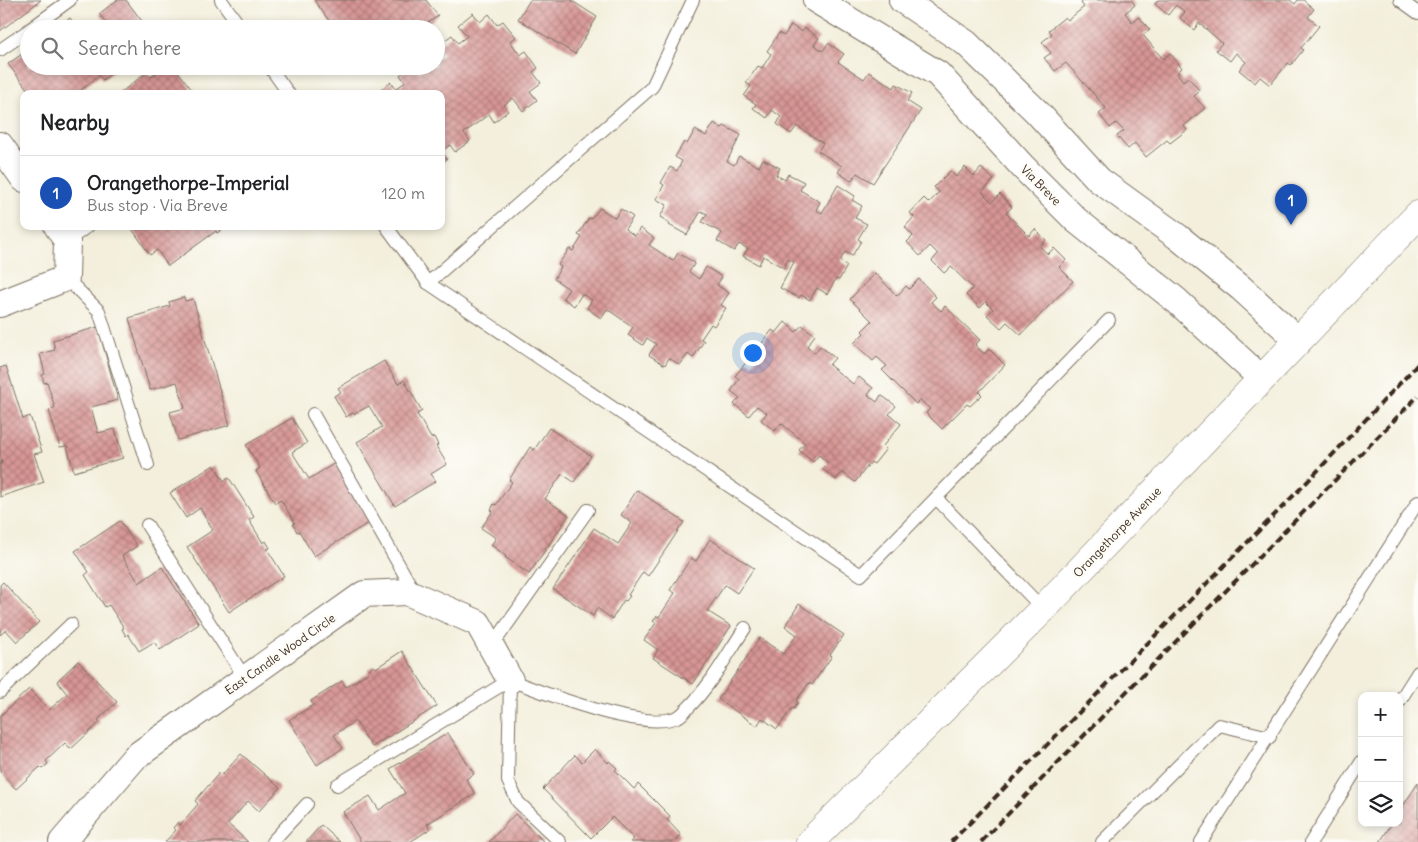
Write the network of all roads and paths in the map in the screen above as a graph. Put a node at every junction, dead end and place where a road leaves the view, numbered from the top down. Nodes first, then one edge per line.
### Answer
1 (70, 0) edge
2 (221, 0) edge
3 (693, 0) edge
4 (816, 0) edge
5 (902, 0) edge
6 (1400, 0) edge
7 (1418, 13) edge
8 (42, 20) edge
9 (235, 20) edge
10 (20, 36) edge
11 (0, 50) edge
12 (276, 75) edge
13 (287, 90) edge
14 (0, 146) edge
15 (20, 174) edge
16 (1418, 216) edge
17 (389, 230) edge
18 (70, 231) edge
19 (66, 278) junction
20 (428, 283) junction
21 (0, 304) edge
22 (1109, 320) dead end
23 (1299, 341) junction
24 (1262, 380) junction
25 (313, 414) dead end
26 (148, 465) dead end
27 (936, 498) junction
28 (1418, 502) edge
29 (588, 510) dead end
30 (146, 525) dead end
31 (417, 596) junction
32 (1043, 609) junction
33 (71, 624) dead end
34 (745, 628) dead end
35 (492, 646) junction
36 (1418, 672) edge
37 (245, 678) junction
38 (510, 680) junction
39 (0, 692) edge
40 (1403, 696) edge
41 (1270, 737) junction
42 (1358, 767) edge
43 (337, 785) dead end
44 (307, 804) dead end
45 (62, 842) edge
46 (272, 842) edge
47 (560, 842) edge
48 (810, 842) edge
49 (1102, 842) edge
50 (1201, 842) edge
51 (1311, 842) edge

1 - 8 lane
2 - 9 lane
3 - 20 lane
4 - 24 street, Via Breve
5 - 23 street
6 - 7 lane
10 - 11 lane
12 - 13 lane
14 - 15 street
16 - 23 main road, Orangethorpe Avenue
17 - 20 lane
18 - 19 street
19 - 21 street
19 - 26 lane
20 - 27 lane
22 - 27 lane
23 - 24 main road, Orangethorpe Avenue
24 - 32 main road, Orangethorpe Avenue
25 - 31 lane
27 - 32 lane
28 - 41 lane
29 - 35 lane
30 - 37 lane
31 - 35 street, East Candle Wood Circle
31 - 37 street, East Candle Wood Circle
32 - 48 main road, Orangethorpe Avenue
33 - 39 lane
34 - 38 lane
35 - 38 street, East Candle Wood Circle
36 - 40 lane
37 - 45 street, East Candle Wood Circle
38 - 43 lane
38 - 47 lane
41 - 49 lane
41 - 50 lane
42 - 51 lane
44 - 46 lane

